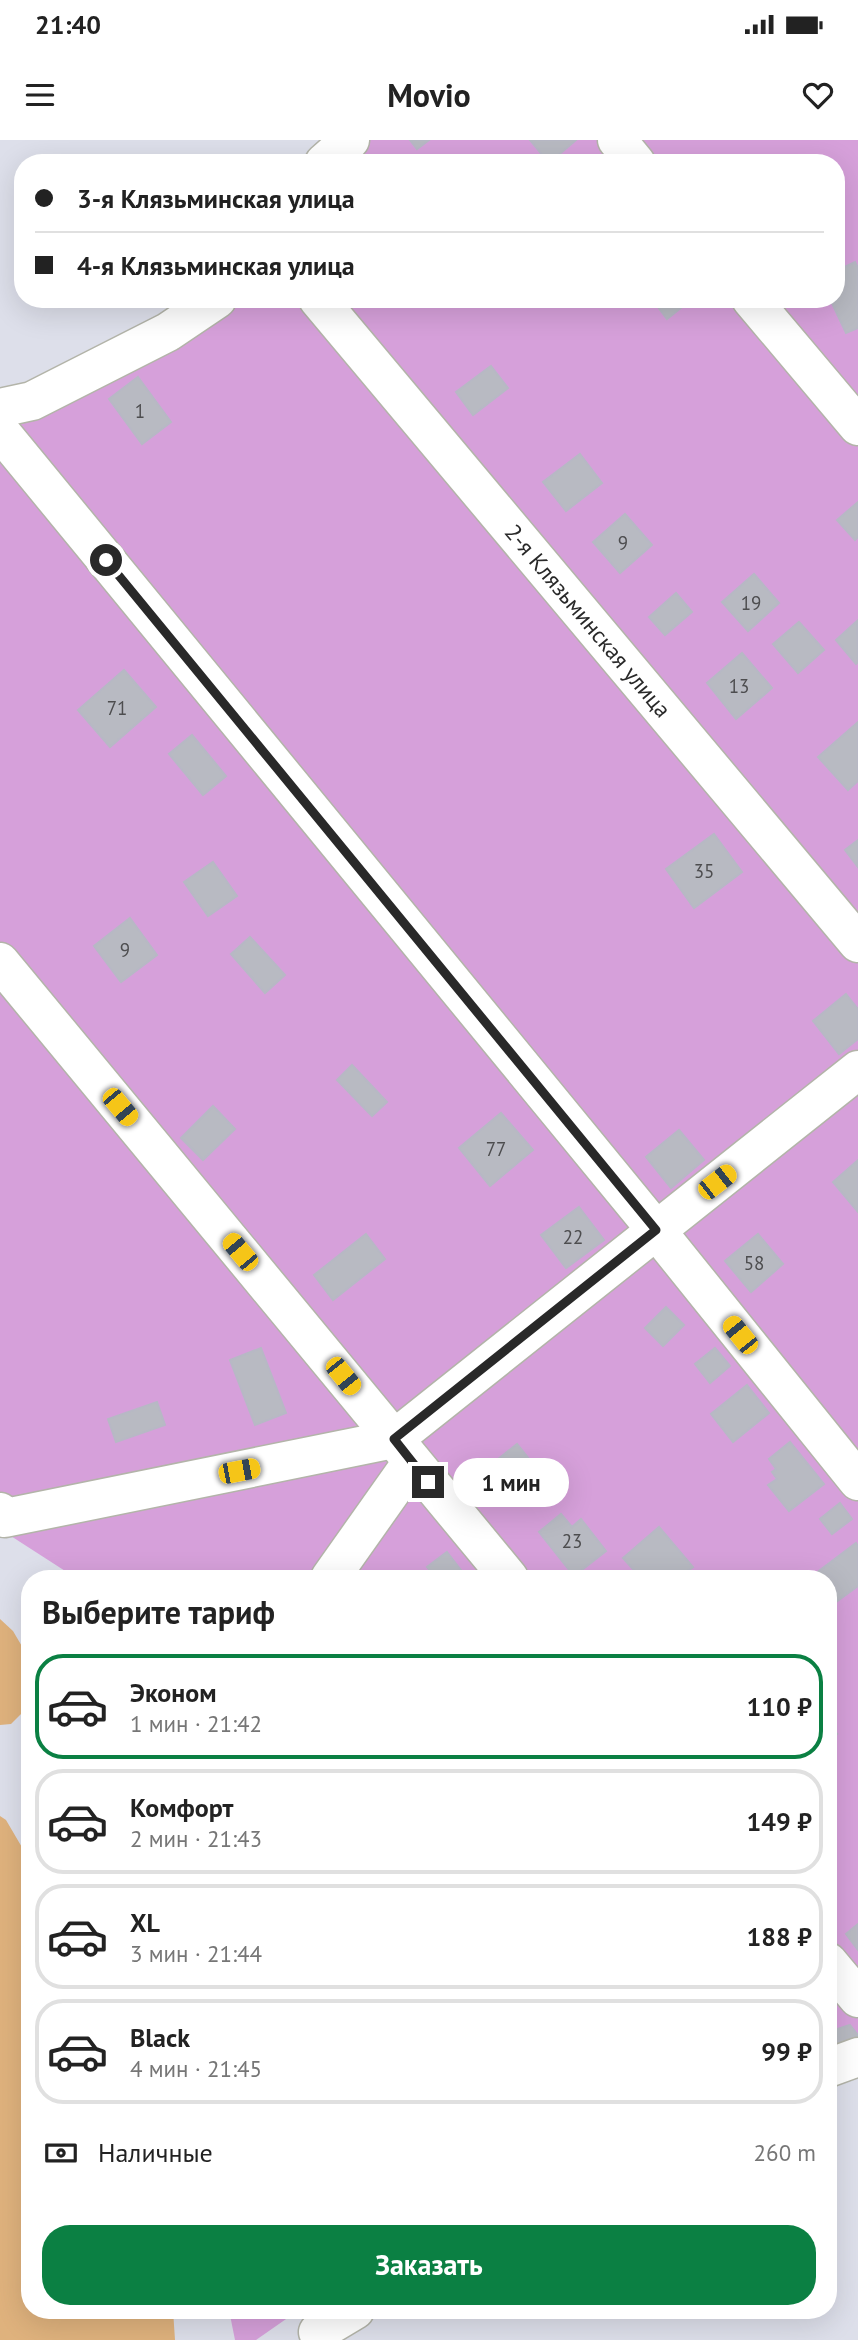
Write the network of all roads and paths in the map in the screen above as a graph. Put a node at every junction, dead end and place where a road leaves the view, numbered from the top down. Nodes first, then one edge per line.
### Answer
1 (350, 140) edge
2 (617, 140) edge
3 (334, 154) edge
4 (629, 154) edge
5 (204, 308) edge
6 (326, 308) edge
7 (759, 308) edge
8 (0, 408) edge
9 (858, 426) edge
10 (0, 431) edge
11 (858, 943) edge
12 (0, 962) edge
13 (858, 1070) edge
14 (656, 1230) junction
15 (403, 1450) junction
16 (858, 1481) edge
17 (0, 1512) edge
18 (335, 1570) edge
19 (502, 1570) edge
20 (837, 1973) edge
21 (858, 1998) edge
22 (858, 2057) edge
23 (837, 2065) edge
24 (340, 2319) edge
25 (318, 2332) dead end

1 - 3 lane
2 - 4 lane
5 - 8 lane
6 - 11 lane, 2-я Клязьминская улица
7 - 9 lane
10 - 14 lane
12 - 15 lane
13 - 14 lane
14 - 15 lane
14 - 16 lane
15 - 17 lane
15 - 18 lane
15 - 19 lane
20 - 21 lane
22 - 23 lane
24 - 25 lane

